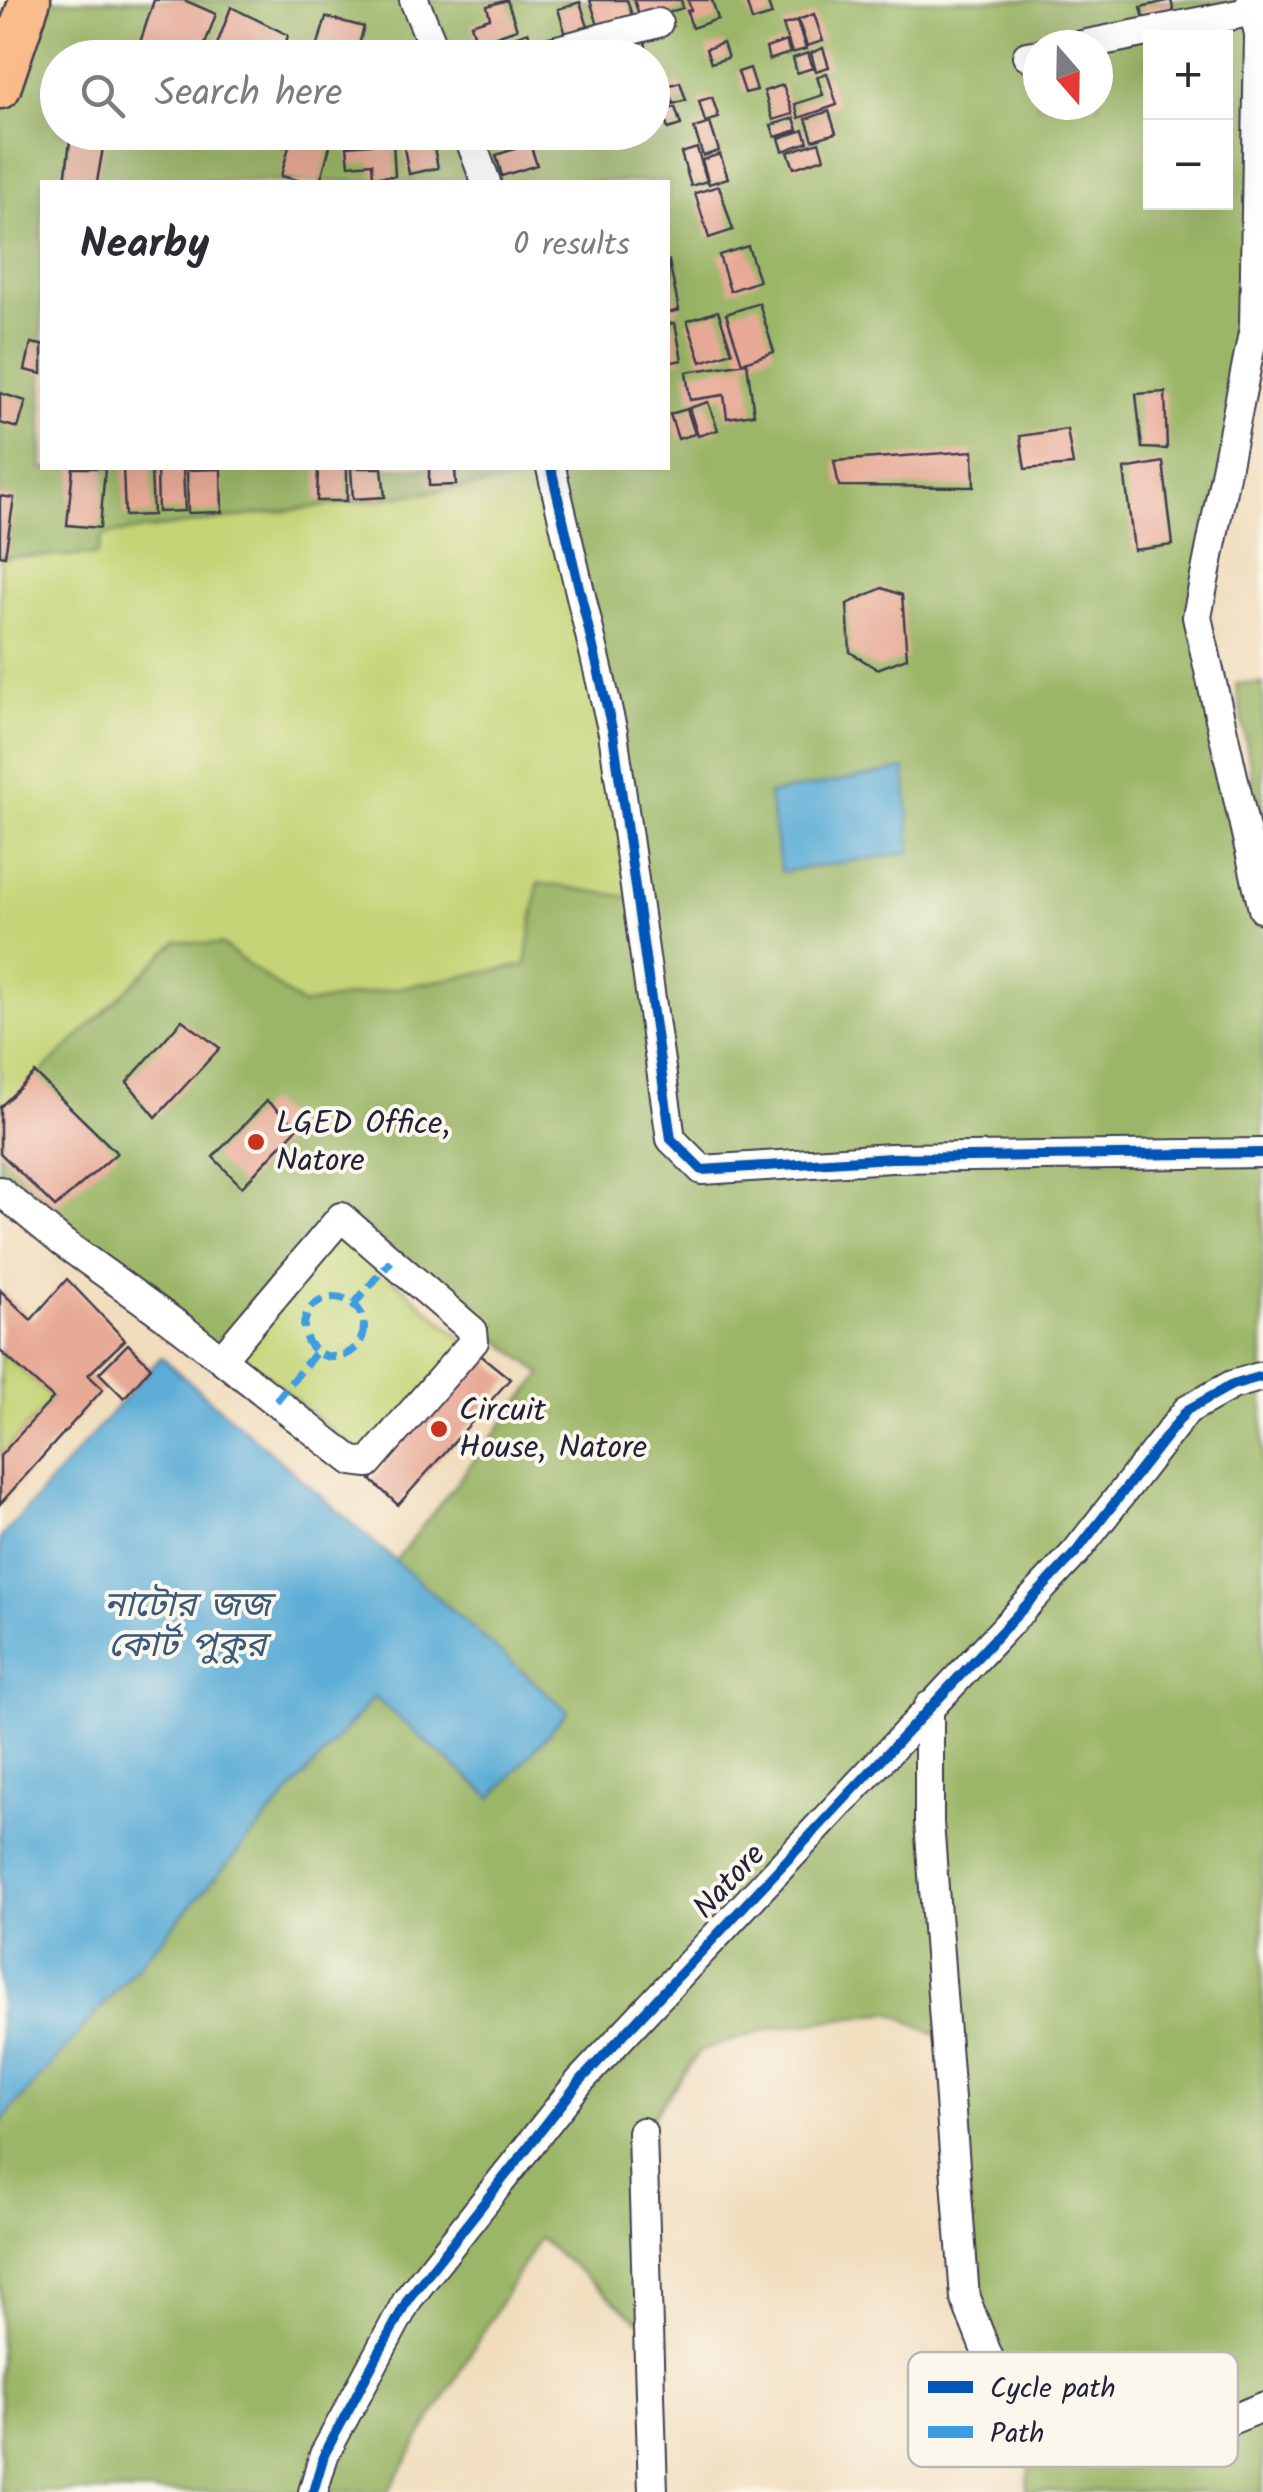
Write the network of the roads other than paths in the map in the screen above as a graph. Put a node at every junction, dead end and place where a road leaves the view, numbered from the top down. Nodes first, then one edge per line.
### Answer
1 (30, 0) edge
2 (414, 0) edge
3 (1257, 20) edge
4 (658, 22) dead end
5 (431, 40) edge
6 (593, 40) edge
7 (1113, 41) edge
8 (0, 88) edge
9 (474, 150) edge
10 (485, 180) edge
11 (550, 470) edge
12 (1263, 909) edge
13 (1263, 1153) edge
14 (0, 1191) edge
15 (222, 1358) junction
16 (1263, 1376) edge
17 (929, 1706) junction
18 (642, 2132) dead end
19 (986, 2352) edge
20 (1263, 2407) edge
21 (1238, 2417) edge
22 (313, 2492) edge
23 (653, 2492) edge

1 - 8 highway
2 - 5 street
3 - 7 street
3 - 12 street
4 - 6 street
9 - 10 street
11 - 13 street
14 - 15 street
15 - 15 street
16 - 17 street, Natore
17 - 19 street
17 - 22 street, Natore
18 - 23 street
20 - 21 street

